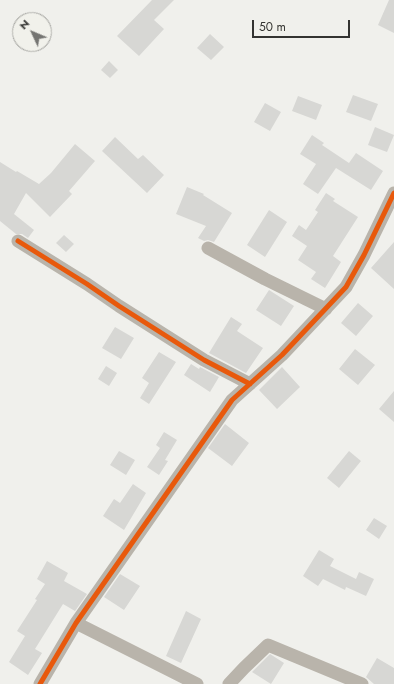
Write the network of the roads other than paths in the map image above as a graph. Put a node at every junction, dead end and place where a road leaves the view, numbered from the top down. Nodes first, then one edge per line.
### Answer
1 (394, 193) edge
2 (18, 241) dead end
3 (208, 248) dead end
4 (326, 309) junction
5 (250, 384) junction
6 (76, 623) junction
7 (40, 684) edge
8 (196, 684) edge
9 (229, 684) edge
10 (362, 684) edge

1 - 4 street
2 - 5 street
3 - 4 street
4 - 5 street
5 - 6 street
6 - 7 street
6 - 8 street
9 - 10 street

